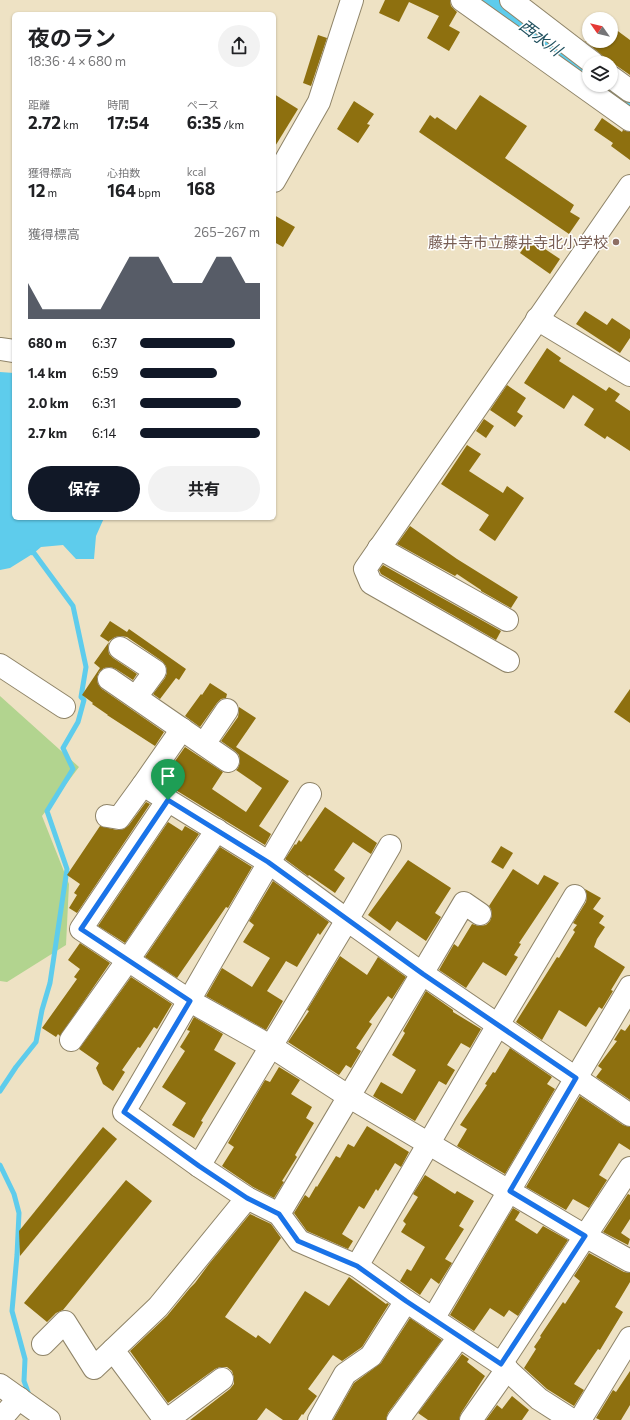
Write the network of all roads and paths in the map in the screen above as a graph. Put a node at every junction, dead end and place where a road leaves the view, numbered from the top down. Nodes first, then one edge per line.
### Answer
1 (352, 0) edge
2 (462, 0) edge
3 (511, 0) edge
4 (584, 56) edge
5 (618, 82) edge
6 (630, 91) edge
7 (630, 120) edge
8 (276, 177) edge
9 (630, 186) edge
10 (537, 318) junction
11 (0, 349) edge
12 (12, 351) edge
13 (630, 375) edge
14 (379, 548) junction
15 (506, 620) dead end
16 (120, 648) dead end
17 (508, 660) dead end
18 (0, 665) edge
19 (109, 679) dead end
20 (136, 697) junction
21 (64, 706) dead end
22 (227, 710) dead end
23 (182, 729) junction
24 (204, 744) junction
25 (228, 761) dead end
26 (142, 785) junction
27 (310, 794) dead end
28 (168, 800) junction
29 (107, 816) dead end
30 (217, 830) junction
31 (390, 846) dead end
32 (268, 862) junction
33 (575, 896) dead end
34 (480, 914) dead end
35 (347, 920) junction
36 (128, 960) junction
37 (423, 974) junction
38 (630, 987) edge
39 (190, 1001) junction
40 (498, 1025) junction
41 (71, 1040) dead end
42 (272, 1047) junction
43 (576, 1078) junction
44 (348, 1096) junction
45 (630, 1115) edge
46 (428, 1144) junction
47 (199, 1166) junction
48 (630, 1168) edge
49 (510, 1191) junction
50 (247, 1198) junction
51 (279, 1214) junction
52 (585, 1236) junction
53 (630, 1261) edge
54 (357, 1266) junction
55 (406, 1301) junction
56 (433, 1319) junction
57 (459, 1337) junction
58 (630, 1338) edge
59 (43, 1344) dead end
60 (112, 1350) junction
61 (504, 1366) junction
62 (222, 1380) dead end
63 (0, 1385) edge
64 (18, 1398) junction
65 (401, 1419) edge
66 (0, 1420) edge
67 (49, 1420) edge
68 (166, 1420) edge
69 (319, 1420) edge
70 (471, 1420) edge
71 (572, 1420) edge
72 (580, 1420) edge

1 - 8 street
2 - 7 street
3 - 4 street
5 - 6 street
9 - 10 street
10 - 13 street
10 - 14 street
11 - 12 street
14 - 15 street
14 - 17 street
16 - 20 street
18 - 21 street
19 - 20 street
20 - 23 street
22 - 24 street
23 - 24 street
23 - 26 street
24 - 25 street
26 - 28 street
26 - 29 street
27 - 32 street
28 - 30 street
28 - 36 street
30 - 32 street
30 - 36 street
31 - 35 street
32 - 35 street
32 - 39 street
33 - 40 street
34 - 37 street
35 - 37 street
35 - 42 street
36 - 39 street
36 - 41 street
37 - 40 street
37 - 44 street
38 - 43 street
39 - 42 street
39 - 47 street
40 - 43 street
40 - 46 street
42 - 44 street
42 - 47 street
43 - 45 street
43 - 49 street
44 - 46 street
44 - 51 street
46 - 49 street
46 - 54 street
47 - 50 street
48 - 52 street
49 - 52 street
49 - 56 street
50 - 51 street
50 - 60 street
51 - 54 street
52 - 53 street
52 - 61 street
54 - 55 street
55 - 56 street
55 - 69 street
56 - 57 street
57 - 61 street
57 - 65 street
58 - 72 street
59 - 60 street
60 - 68 street
61 - 70 street
61 - 71 street
62 - 68 street
63 - 64 street
64 - 66 street
64 - 67 street

